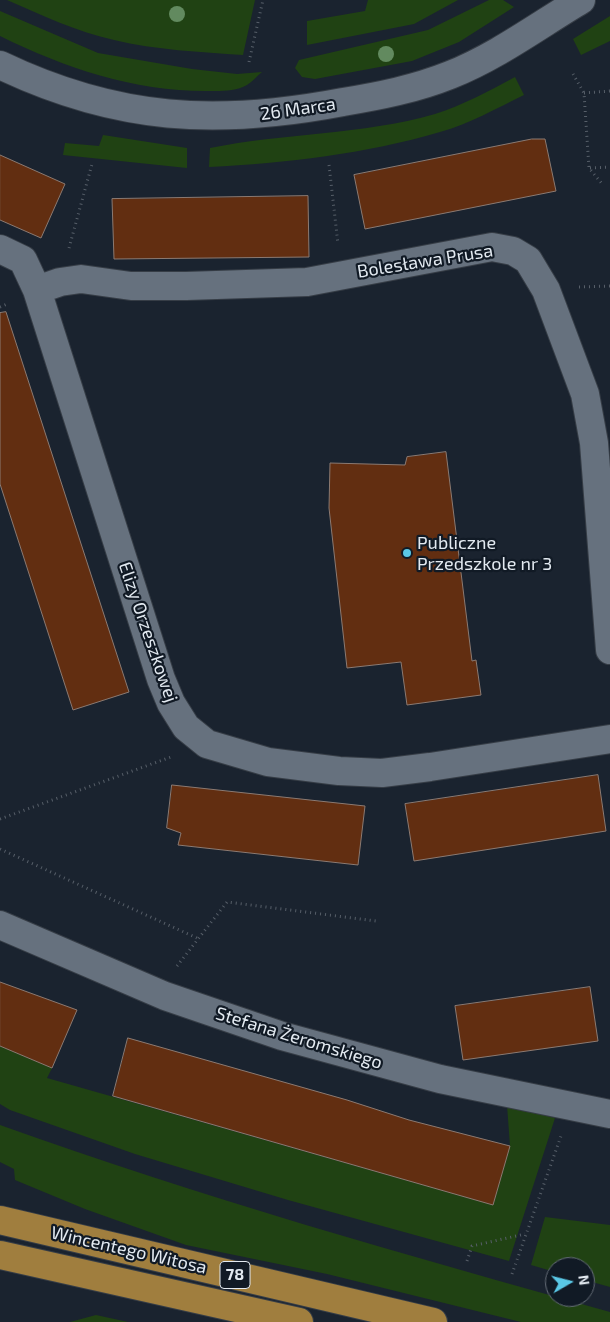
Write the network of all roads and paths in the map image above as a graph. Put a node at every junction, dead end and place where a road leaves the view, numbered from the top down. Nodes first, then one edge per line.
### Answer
1 (263, 0) edge
2 (581, 0) edge
3 (249, 62) dead end
4 (0, 65) edge
5 (573, 74) dead end
6 (610, 91) edge
7 (584, 93) junction
8 (92, 164) dead end
9 (329, 165) dead end
10 (610, 167) edge
11 (589, 168) junction
12 (603, 185) dead end
13 (0, 250) edge
14 (342, 275) junction
15 (49, 286) junction
16 (610, 650) edge
17 (610, 739) edge
18 (207, 744) junction
19 (0, 819) edge
20 (0, 849) edge
21 (376, 921) dead end
22 (0, 925) edge
23 (198, 938) junction
24 (164, 996) junction
25 (572, 1108) junction
26 (610, 1114) edge
27 (0, 1208) edge
28 (0, 1220) edge
29 (37, 1228) junction
30 (525, 1234) junction
31 (0, 1255) edge
32 (467, 1261) dead end
33 (512, 1274) dead end
34 (299, 1322) edge
35 (434, 1322) edge

1 - 3 path
2 - 4 street, 26 Marca
5 - 7 path
6 - 7 path
7 - 11 path
8 - 15 path
9 - 14 path
10 - 11 path
11 - 12 path
13 - 15 street
14 - 15 street, Bolesława Prusa
14 - 16 street, Bolesława Prusa
15 - 18 street, Elizy Orzeszkowej
17 - 18 street, Elizy Orzeszkowej
18 - 19 path
20 - 23 path
21 - 23 path
22 - 24 street, Stefana Żeromskiego
23 - 24 path
24 - 25 street, Stefana Żeromskiego
25 - 26 street, Stefana Żeromskiego
25 - 30 path
27 - 29 street
28 - 29 main road, Wincentego Witosa / 78
29 - 35 main road, Wincentego Witosa / 78
30 - 32 path
30 - 33 path
31 - 34 main road, Wincentego Witosa / 78

